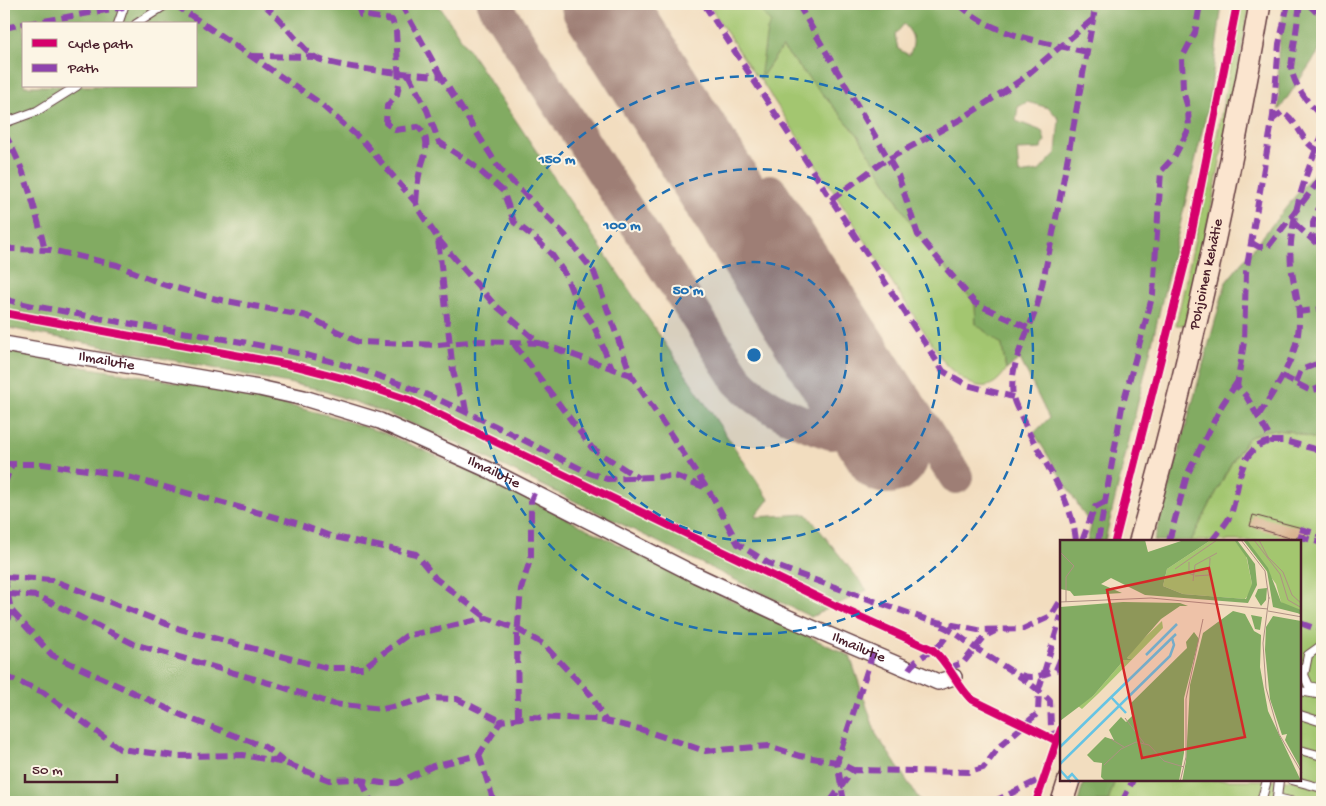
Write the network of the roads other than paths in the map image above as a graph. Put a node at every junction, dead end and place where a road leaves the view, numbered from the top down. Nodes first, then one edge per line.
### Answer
1 (125, 4) edge
2 (167, 4) edge
3 (1260, 4) edge
4 (119, 22) edge
5 (139, 22) edge
6 (74, 88) edge
7 (4, 123) edge
8 (4, 344) edge
9 (1140, 540) edge
10 (1322, 645) edge
11 (954, 677) dead end
12 (1322, 689) edge
13 (1301, 691) edge
14 (1322, 695) edge
15 (1301, 715) edge
16 (1322, 722) edge
17 (1301, 750) edge
18 (1322, 756) edge
19 (1069, 781) edge
20 (1268, 781) edge
21 (1279, 781) edge
22 (1296, 781) edge
23 (1322, 788) edge
24 (1062, 802) edge
25 (1261, 802) edge
26 (1294, 802) edge

1 - 4 lane
2 - 5 lane
3 - 9 main road, Pohjoinen kehätie
6 - 7 lane
8 - 11 street, Ilmailutie
10 - 12 lane
13 - 14 lane
15 - 16 lane
17 - 18 lane
19 - 24 main road
20 - 25 lane
21 - 26 lane
22 - 23 lane

